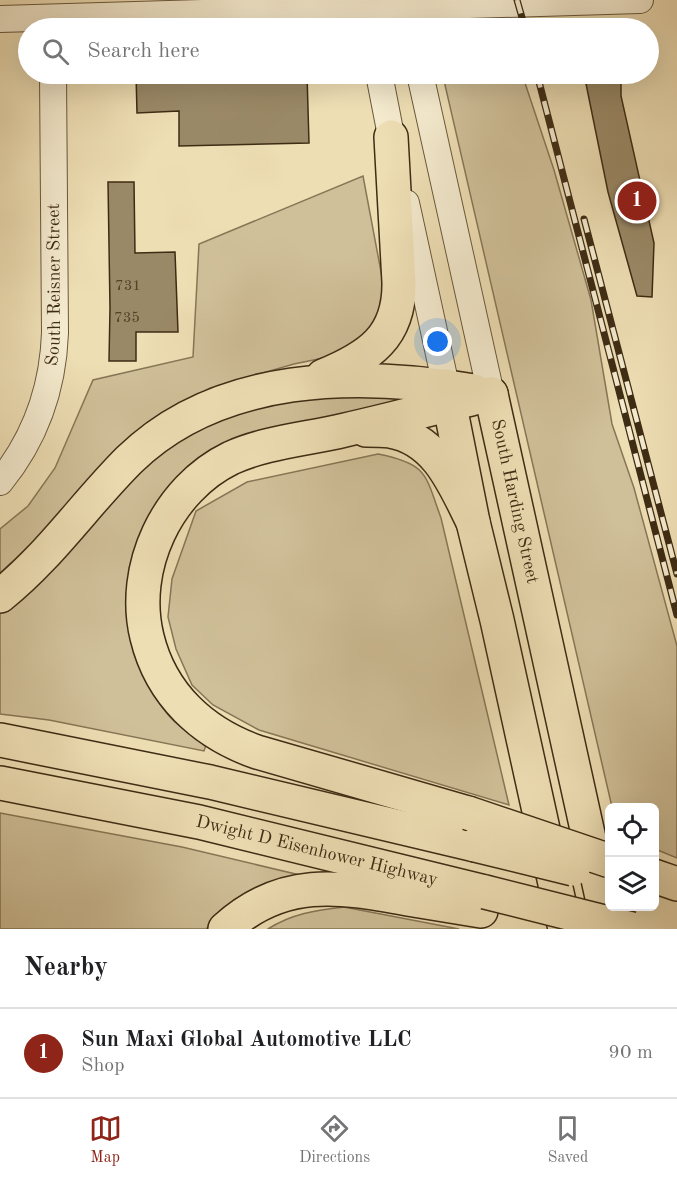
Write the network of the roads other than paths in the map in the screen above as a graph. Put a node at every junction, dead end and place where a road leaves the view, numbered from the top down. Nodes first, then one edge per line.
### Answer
1 (639, 0) edge
2 (382, 18) edge
3 (0, 19) edge
4 (18, 20) edge
5 (53, 84) edge
6 (381, 84) edge
7 (422, 84) edge
8 (391, 136) junction
9 (308, 382) junction
10 (491, 394) junction
11 (448, 395) junction
12 (346, 430) junction
13 (0, 482) edge
14 (473, 522) junction
15 (0, 596) edge
16 (0, 740) edge
17 (0, 783) edge
18 (605, 860) edge
19 (605, 877) edge
20 (659, 878) edge
21 (677, 884) edge
22 (659, 890) edge
23 (677, 895) edge
24 (487, 902) junction
25 (225, 929) edge
26 (565, 929) edge
27 (608, 929) edge
28 (632, 929) edge

1 - 2 street
3 - 4 street
5 - 13 street, South Reisner Street
6 - 8 street
7 - 10 street, South Harding Street
8 - 9 main road
8 - 11 street
9 - 11 main road
9 - 15 main road
10 - 11 main road
10 - 27 main road, South Harding Street
11 - 12 main road
11 - 14 main road
12 - 14 main road
12 - 18 main road, bridge
14 - 26 main road
16 - 19 main road, bridge
17 - 24 main road, Dwight D Eisenhower Highway
20 - 21 main road
22 - 23 main road
24 - 25 main road
24 - 27 main road
24 - 28 main road, Dwight D Eisenhower Highway, bridge

